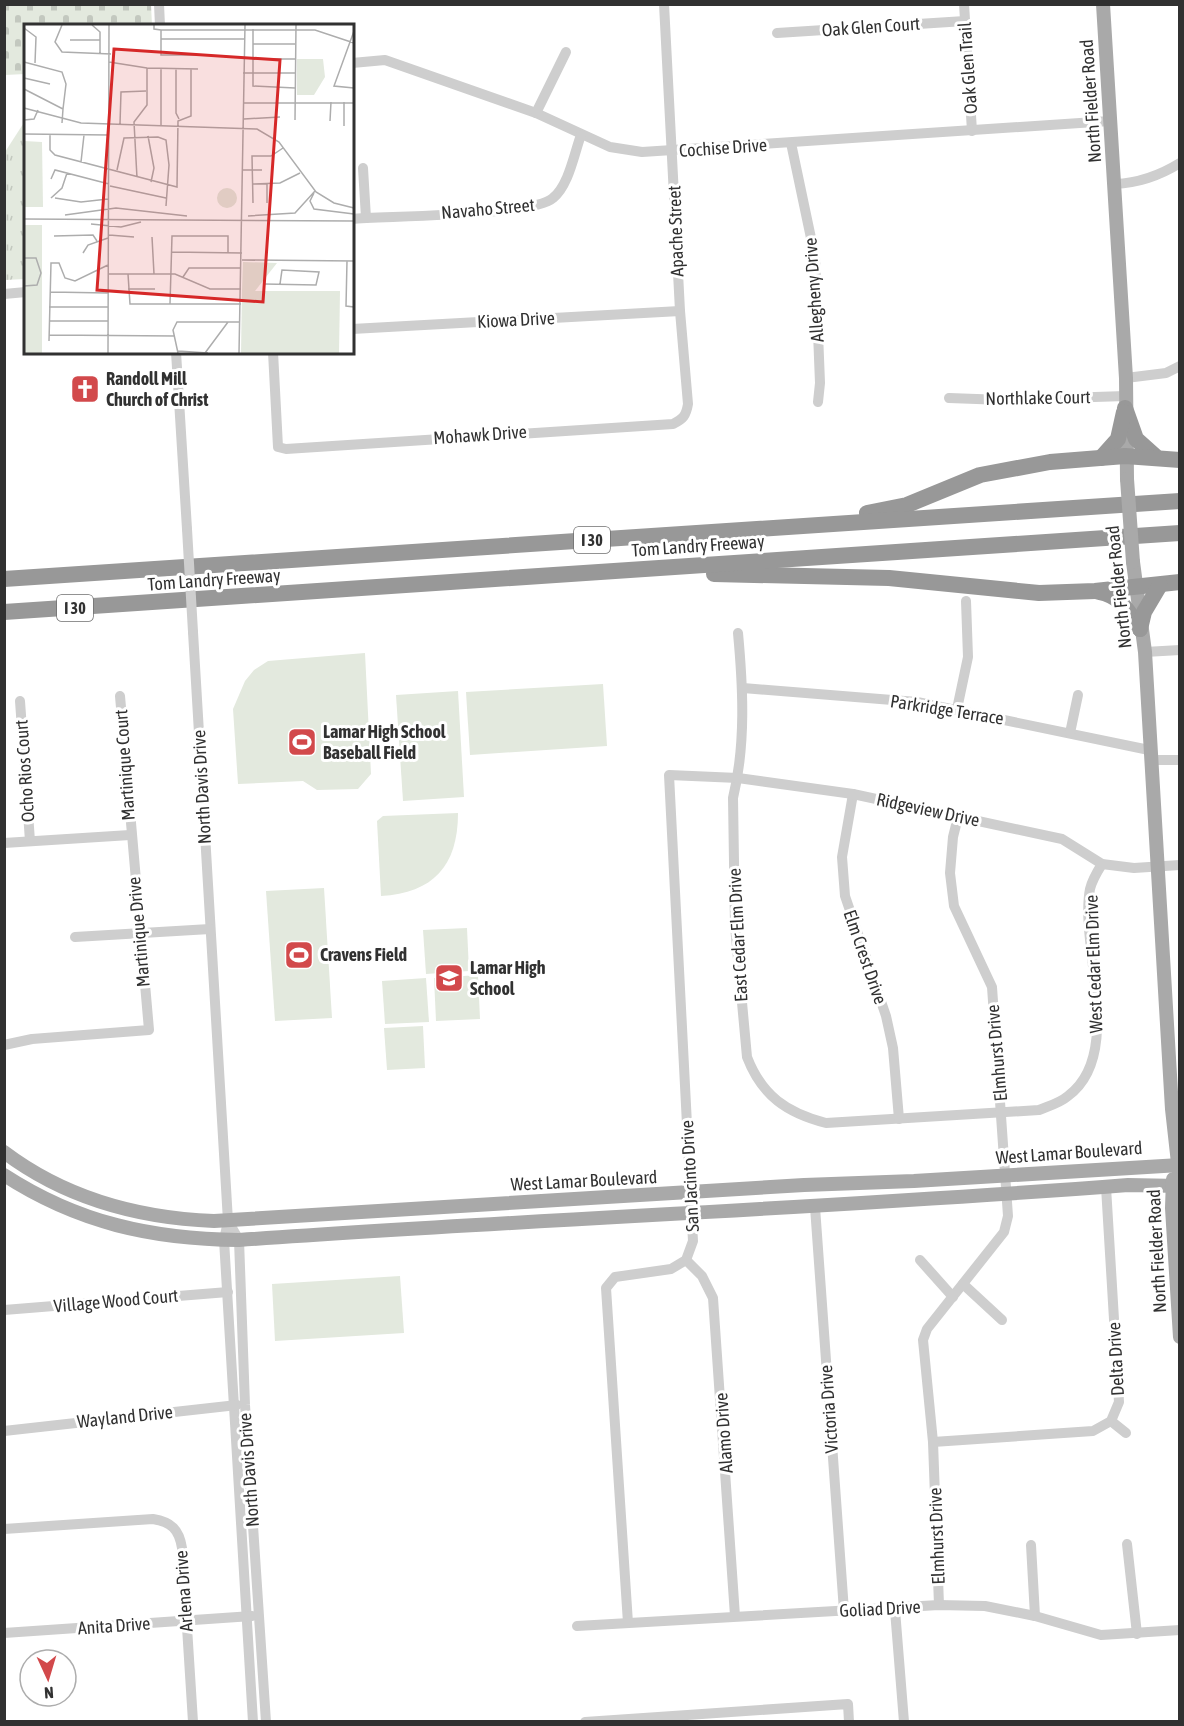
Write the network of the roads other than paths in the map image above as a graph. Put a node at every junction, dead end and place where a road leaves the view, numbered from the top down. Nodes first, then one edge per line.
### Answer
1 (159, 4) edge
2 (664, 4) edge
3 (964, 4) edge
4 (1104, 4) edge
5 (965, 21) junction
6 (160, 24) edge
7 (777, 33) dead end
8 (566, 52) dead end
9 (354, 63) edge
10 (536, 113) junction
11 (1110, 121) junction
12 (972, 131) junction
13 (581, 135) junction
14 (791, 143) junction
15 (673, 151) junction
16 (1179, 163) edge
17 (363, 168) dead end
18 (1115, 184) junction
19 (366, 218) junction
20 (354, 219) edge
21 (24, 292) edge
22 (4, 294) edge
23 (680, 311) junction
24 (354, 329) edge
25 (176, 354) edge
26 (273, 354) edge
27 (1179, 366) edge
28 (1126, 378) junction
29 (949, 398) dead end
30 (818, 402) dead end
31 (1126, 402) junction
32 (682, 420) joint
33 (1125, 456) junction
34 (1155, 456) junction
35 (1101, 458) junction
36 (1179, 460) edge
37 (1179, 501) edge
38 (721, 531) junction
39 (1179, 533) edge
40 (575, 574) junction
41 (4, 579) edge
42 (1179, 582) edge
43 (1160, 585) junction
44 (1135, 588) junction
45 (1095, 591) junction
46 (966, 601) dead end
47 (146, 604) junction
48 (4, 612) edge
49 (4, 620) edge
50 (1140, 629) junction
51 (738, 633) dead end
52 (1179, 650) edge
53 (1144, 652) junction
54 (743, 688) junction
55 (1078, 695) dead end
56 (120, 696) dead end
57 (20, 701) dead end
58 (957, 709) junction
59 (1070, 733) junction
60 (1149, 755) junction
61 (1179, 760) edge
62 (669, 775) joint
63 (738, 778) junction
64 (853, 794) junction
65 (958, 817) junction
66 (130, 835) junction
67 (30, 841) junction
68 (4, 843) edge
69 (1102, 864) junction
70 (1179, 865) edge
71 (1158, 866) junction
72 (210, 929) junction
73 (140, 933) junction
74 (75, 937) dead end
75 (4, 1045) edge
76 (1176, 1109) edge
77 (1002, 1114) junction
78 (899, 1119) junction
79 (4, 1152) edge
80 (1178, 1168) edge
81 (4, 1175) edge
82 (1005, 1175) junction
83 (1175, 1186) edge
84 (1106, 1187) junction
85 (690, 1193) junction
86 (1006, 1194) junction
87 (628, 1197) junction
88 (815, 1207) junction
89 (691, 1212) junction
90 (630, 1214) junction
91 (228, 1221) junction
92 (224, 1240) junction
93 (239, 1240) junction
94 (686, 1260) junction
95 (920, 1260) dead end
96 (963, 1284) junction
97 (228, 1292) junction
98 (953, 1297) junction
99 (4, 1310) edge
100 (1002, 1320) dead end
101 (1179, 1336) edge
102 (245, 1405) junction
103 (232, 1406) junction
104 (1111, 1421) junction
105 (4, 1431) edge
106 (1126, 1432) dead end
107 (933, 1442) junction
108 (4, 1529) edge
109 (1127, 1544) dead end
110 (1031, 1545) dead end
111 (939, 1605) junction
112 (896, 1610) junction
113 (844, 1611) junction
114 (259, 1616) junction
115 (735, 1616) junction
116 (1035, 1616) junction
117 (246, 1617) junction
118 (187, 1621) junction
119 (628, 1623) junction
120 (577, 1626) dead end
121 (1179, 1630) edge
122 (4, 1633) edge
123 (1137, 1634) junction
124 (193, 1722) edge
125 (253, 1722) edge
126 (266, 1722) edge
127 (585, 1722) edge
128 (849, 1722) edge
129 (904, 1722) edge

1 - 6 street
2 - 15 street, Apache Street
3 - 5 street, Oak Glen Trail
4 - 11 main road, North Fielder Road
5 - 7 street, Oak Glen Court
5 - 12 street, Oak Glen Trail
8 - 10 street
9 - 10 street, Cochise Drive
10 - 13 street, Cochise Drive
11 - 12 street, Cochise Drive
11 - 18 main road, North Fielder Road
12 - 14 street, Cochise Drive
13 - 15 street, Cochise Drive
13 - 19 street, Navaho Street
14 - 15 street, Cochise Drive
14 - 30 street, Allegheny Drive
15 - 23 street, Apache Street
16 - 18 street
17 - 19 street
18 - 28 main road, North Fielder Road
19 - 20 street, Navaho Street
21 - 22 street
23 - 24 street, Kiowa Drive
23 - 32 street, Apache Street
25 - 72 street, North Davis Drive, bridge
26 - 32 street, Mohawk Drive
27 - 28 street
28 - 31 main road, North Fielder Road
29 - 31 street, Northlake Court
31 - 33 main road, North Fielder Road
31 - 34 highway
31 - 35 highway
33 - 34 highway
33 - 35 highway
33 - 44 main road, North Fielder Road, bridge
34 - 36 highway
35 - 38 highway
37 - 38 highway, Tom Landry Freeway / I 30
38 - 41 highway, Tom Landry Freeway / I 30
39 - 40 highway, Tom Landry Freeway / I 30
40 - 45 highway
40 - 47 highway, Tom Landry Freeway / I 30
42 - 43 highway
43 - 44 highway
43 - 50 highway
44 - 45 highway
44 - 50 main road, North Fielder Road
45 - 50 highway
46 - 58 street
47 - 48 highway, Tom Landry Freeway / I 30
47 - 49 highway
50 - 53 main road, North Fielder Road
51 - 54 street, East Cedar Elm Drive
52 - 53 street
53 - 60 main road, North Fielder Road
54 - 58 street, Parkridge Terrace
54 - 63 street, East Cedar Elm Drive
55 - 59 street
56 - 66 street, Martinique Court
57 - 67 street, Ocho Rios Court
58 - 59 street, Parkridge Terrace
59 - 60 street, Parkridge Terrace
60 - 61 street, Parkridge Terrace
60 - 71 main road, North Fielder Road
62 - 63 street, Ridgeview Drive
62 - 85 street, San Jacinto Drive
63 - 64 street, Ridgeview Drive
63 - 78 street, East Cedar Elm Drive
64 - 65 street, Ridgeview Drive
64 - 78 street, Elm Crest Drive
65 - 69 street, Ridgeview Drive
65 - 77 street, Elmhurst Drive
66 - 67 street
66 - 73 street, Martinique Drive
67 - 68 street
69 - 71 street, Ridgeview Drive
69 - 77 street, West Cedar Elm Drive
70 - 71 street, Ridgeview Drive
71 - 76 main road, North Fielder Road
72 - 73 street
72 - 91 street, North Davis Drive
73 - 74 street
73 - 75 street, Martinique Drive
76 - 80 main road, North Fielder Road
77 - 78 street, East Cedar Elm Drive
77 - 82 street, Elmhurst Drive
79 - 91 main road, West Lamar Boulevard
80 - 82 main road, West Lamar Boulevard
80 - 83 main road, North Fielder Road
81 - 92 main road, West Lamar Boulevard
82 - 85 main road, West Lamar Boulevard
82 - 86 street, Elmhurst Drive
83 - 84 main road, West Lamar Boulevard
83 - 101 main road, North Fielder Road
84 - 86 main road, West Lamar Boulevard
84 - 104 street, Delta Drive
85 - 87 main road, West Lamar Boulevard
85 - 89 street, San Jacinto Drive
86 - 88 main road, West Lamar Boulevard
86 - 96 street, Elmhurst Drive
87 - 90 main road
87 - 91 main road, West Lamar Boulevard
88 - 89 main road, West Lamar Boulevard
88 - 113 street, Victoria Drive
89 - 90 main road, West Lamar Boulevard
89 - 94 street, San Jacinto Drive
90 - 93 main road, West Lamar Boulevard
91 - 92 street, North Davis Drive
91 - 93 street, North Davis Drive
92 - 93 main road, West Lamar Boulevard
92 - 97 street, North Davis Drive
93 - 102 street, North Davis Drive
94 - 115 street, Alamo Drive
94 - 119 street
95 - 98 street
96 - 98 street, Elmhurst Drive
96 - 100 street
97 - 99 street, Village Wood Court
97 - 103 street, North Davis Drive
98 - 107 street, Elmhurst Drive
102 - 103 street, Wayland Drive
102 - 114 street, North Davis Drive
103 - 105 street, Wayland Drive
103 - 117 street, North Davis Drive
104 - 106 street
104 - 107 street, Delta Drive
107 - 111 street, Elmhurst Drive
108 - 118 street, Arlena Drive
109 - 123 street
110 - 116 street
111 - 112 street, Goliad Drive
111 - 116 street, Goliad Drive
112 - 113 street, Goliad Drive
112 - 129 street
113 - 115 street, Goliad Drive
114 - 117 street, Anita Drive
114 - 126 street, North Davis Drive
115 - 119 street, Goliad Drive
116 - 123 street, Goliad Drive
117 - 118 street, Anita Drive
117 - 125 street, North Davis Drive
118 - 122 street, Anita Drive
118 - 124 street, Arlena Drive
119 - 120 street, Goliad Drive
121 - 123 street, Goliad Drive
127 - 128 street

